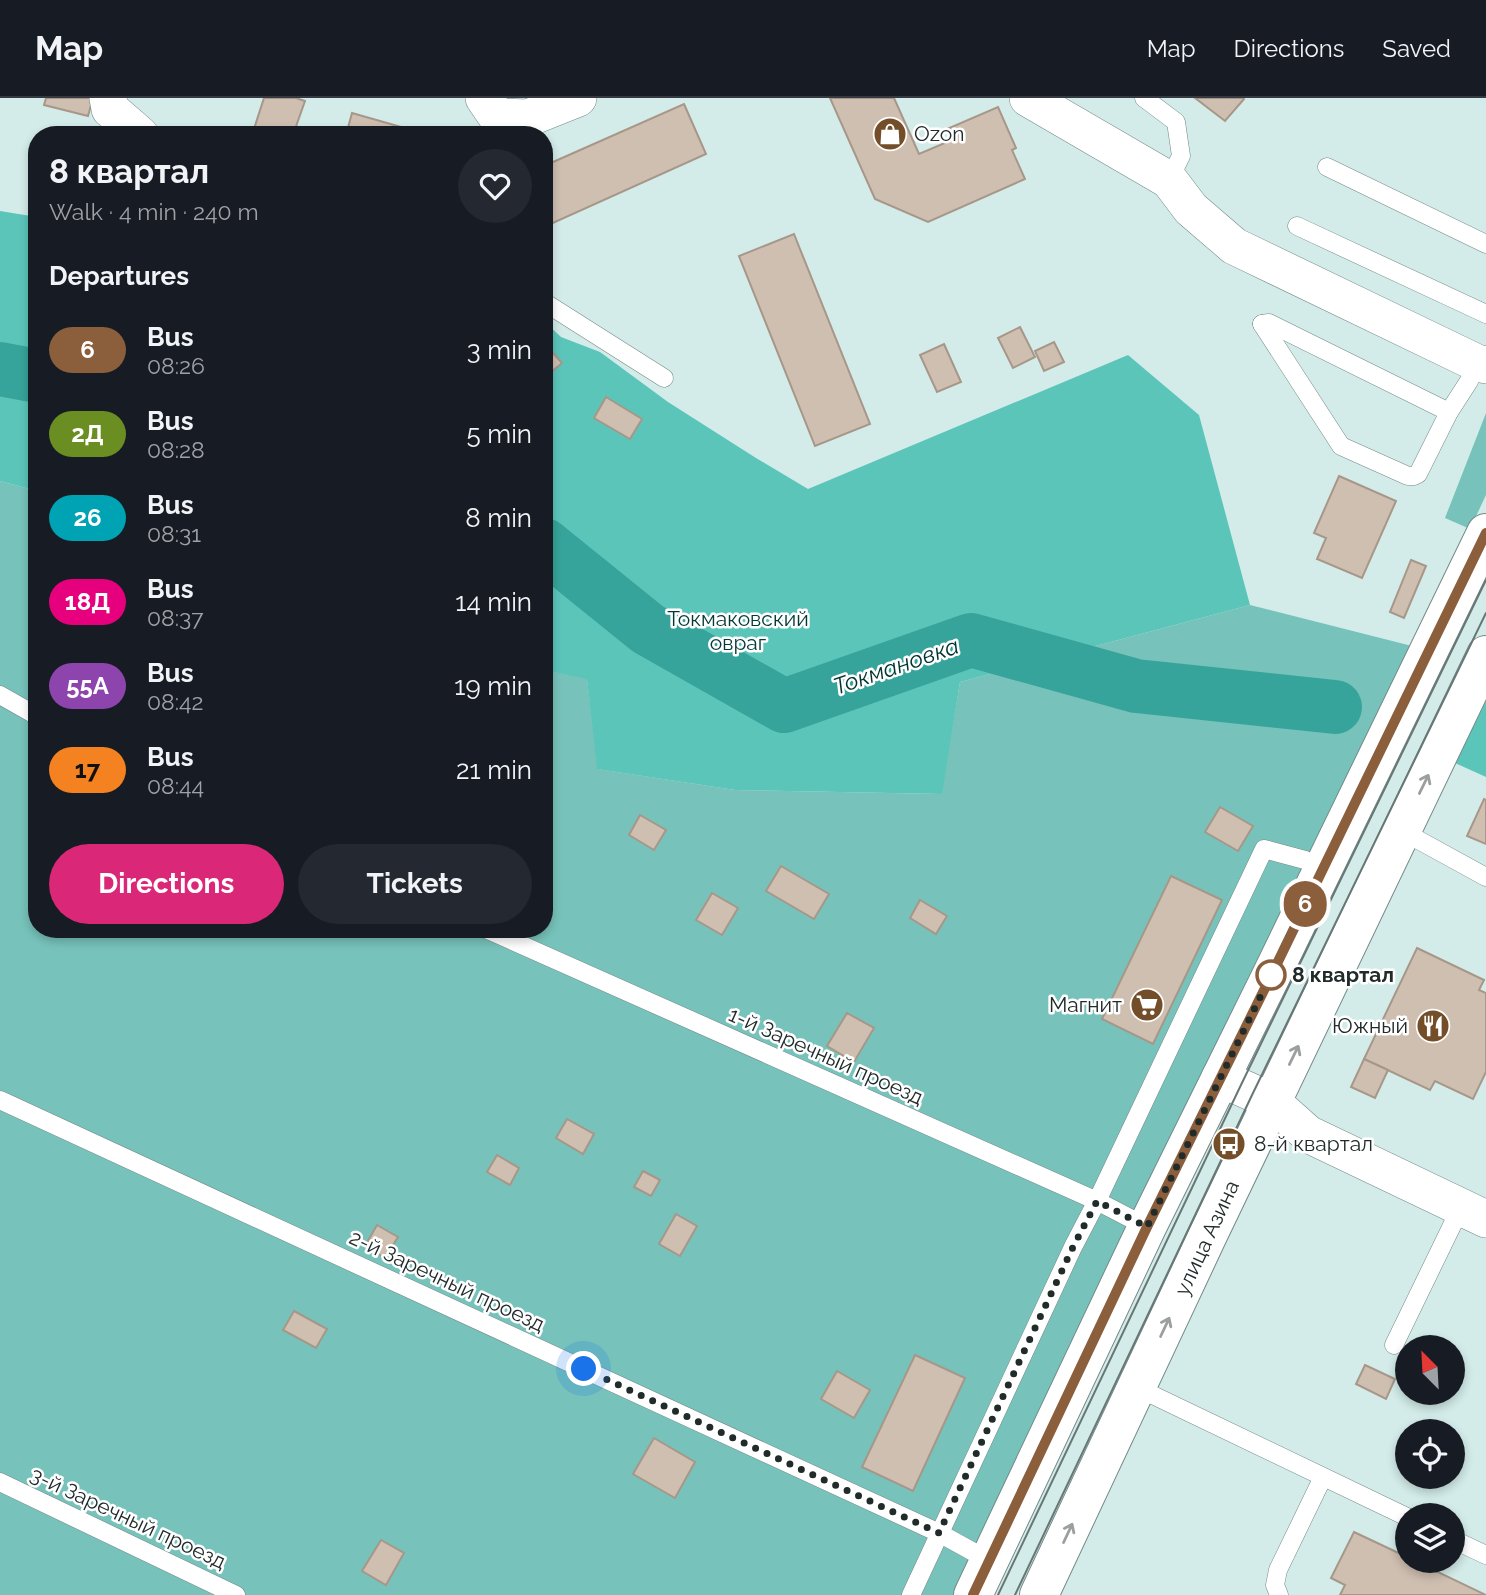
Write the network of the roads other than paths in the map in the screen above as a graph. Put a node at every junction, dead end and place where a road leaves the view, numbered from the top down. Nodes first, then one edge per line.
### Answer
1 (108, 98) edge
2 (578, 98) edge
3 (1028, 98) edge
4 (1144, 98) edge
5 (492, 117) edge
6 (130, 126) edge
7 (1327, 167) dead end
8 (1169, 180) junction
9 (1297, 226) dead end
10 (1486, 244) edge
11 (553, 308) edge
12 (1486, 314) edge
13 (1482, 364) edge
14 (664, 378) dead end
15 (1449, 412) junction
16 (1486, 533) edge
17 (1486, 655) edge
18 (0, 695) edge
19 (28, 711) edge
20 (1402, 831) junction
21 (1322, 869) junction
22 (1486, 877) edge
23 (506, 938) edge
24 (1220, 1078) junction
25 (0, 1100) edge
26 (1271, 1101) junction
27 (1097, 1201) junction
28 (1474, 1213) edge
29 (1147, 1227) junction
30 (1394, 1345) dead end
31 (1136, 1387) junction
32 (1323, 1477) junction
33 (0, 1482) edge
34 (1395, 1511) edge
35 (939, 1533) junction
36 (1465, 1545) edge
37 (1486, 1555) edge
38 (988, 1560) junction
39 (236, 1595) edge
40 (911, 1595) edge
41 (973, 1595) edge
42 (1039, 1595) edge
43 (1279, 1595) edge

1 - 6 street
2 - 5 street
3 - 8 street
4 - 8 lane
7 - 10 lane
8 - 13 street
9 - 12 lane
11 - 14 lane
13 - 15 lane
15 - 15 lane
16 - 21 main road
20 -> 17 main road, улица Азина
18 - 19 lane
20 - 22 lane
26 -> 20 main road, улица Азина
21 - 24 main road
21 - 27 lane
23 - 27 lane, 1-й Заречный проезд
24 - 26 street
24 - 29 main road
25 - 35 lane, 2-й Заречный проезд
26 - 28 street
31 -> 26 main road, улица Азина
27 - 29 lane, 1-й Заречный проезд
27 - 35 lane
28 - 30 lane
29 - 38 main road
31 - 32 lane
42 -> 31 main road, улица Азина
32 - 34 lane
32 - 43 lane
33 - 39 lane, 3-й Заречный проезд
35 - 38 lane, 2-й Заречный проезд
35 - 40 lane
36 - 37 lane
38 - 41 main road

